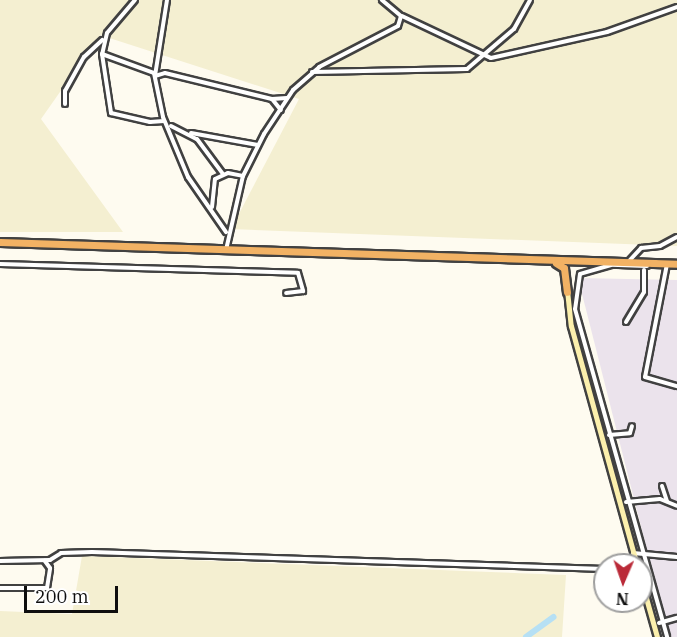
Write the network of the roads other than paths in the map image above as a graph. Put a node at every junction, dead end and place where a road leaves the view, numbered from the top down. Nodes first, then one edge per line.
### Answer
1 (135, 0) edge
2 (167, 0) edge
3 (382, 0) edge
4 (530, 0) edge
5 (677, 7) edge
6 (401, 16) junction
7 (104, 38) junction
8 (102, 54) junction
9 (485, 58) junction
10 (312, 72) junction
11 (155, 76) junction
12 (288, 98) junction
13 (272, 99) junction
14 (65, 104) dead end
15 (281, 110) junction
16 (164, 120) junction
17 (170, 126) junction
18 (188, 132) junction
19 (258, 145) junction
20 (223, 174) junction
21 (243, 176) junction
22 (212, 208) junction
23 (226, 233) junction
24 (677, 237) edge
25 (0, 242) edge
26 (226, 250) junction
27 (467, 258) junction
28 (568, 260) junction
29 (540, 261) junction
30 (628, 261) junction
31 (602, 263) junction
32 (655, 263) junction
33 (0, 264) edge
34 (677, 264) edge
35 (666, 265) junction
36 (644, 270) dead end
37 (568, 273) junction
38 (567, 292) junction
39 (286, 293) dead end
40 (626, 322) dead end
41 (677, 386) edge
42 (632, 426) dead end
43 (609, 435) dead end
44 (662, 486) dead end
45 (627, 502) junction
46 (667, 502) junction
47 (620, 503) junction
48 (677, 506) edge
49 (633, 553) edge
50 (641, 553) edge
51 (653, 554) edge
52 (677, 557) edge
53 (44, 560) junction
54 (0, 561) edge
55 (593, 569) edge
56 (0, 588) edge
57 (653, 594) edge
58 (650, 613) edge
59 (677, 618) edge
60 (661, 622) junction
61 (653, 624) junction
62 (657, 637) edge
63 (667, 637) edge

1 - 7 street
2 - 11 street
3 - 6 street
4 - 9 street
5 - 9 street
6 - 9 street
6 - 10 street
7 - 8 street
7 - 14 street
8 - 11 street
8 - 16 street
9 - 10 street
10 - 12 street
11 - 13 street
11 - 16 street
12 - 13 street
12 - 15 street
13 - 15 street
15 - 19 street
16 - 17 street
17 - 18 street
17 - 22 street
18 - 19 street
18 - 20 street
19 - 21 street
20 - 21 street
20 - 22 street
21 - 23 street
22 - 23 street
23 - 26 street
24 - 30 street
25 - 26 highway
26 - 27 highway
27 - 28 highway
27 - 29 highway
28 - 29 highway
28 - 30 highway
28 - 31 highway
28 - 37 main road
29 - 38 highway
30 - 32 highway
31 - 32 highway
31 - 37 highway
32 - 35 highway
33 - 39 street
34 - 35 highway
35 - 41 street
35 - 45 street
36 - 40 street
37 - 38 main road
38 - 47 main road
42 - 43 street
44 - 46 street
45 - 46 street
45 - 47 street
45 - 50 street
46 - 48 street
47 - 49 main road
51 - 52 street
53 - 54 street
53 - 55 street
53 - 56 street
57 - 60 street
58 - 61 main road
59 - 60 street
60 - 61 street
60 - 63 street
61 - 62 main road

